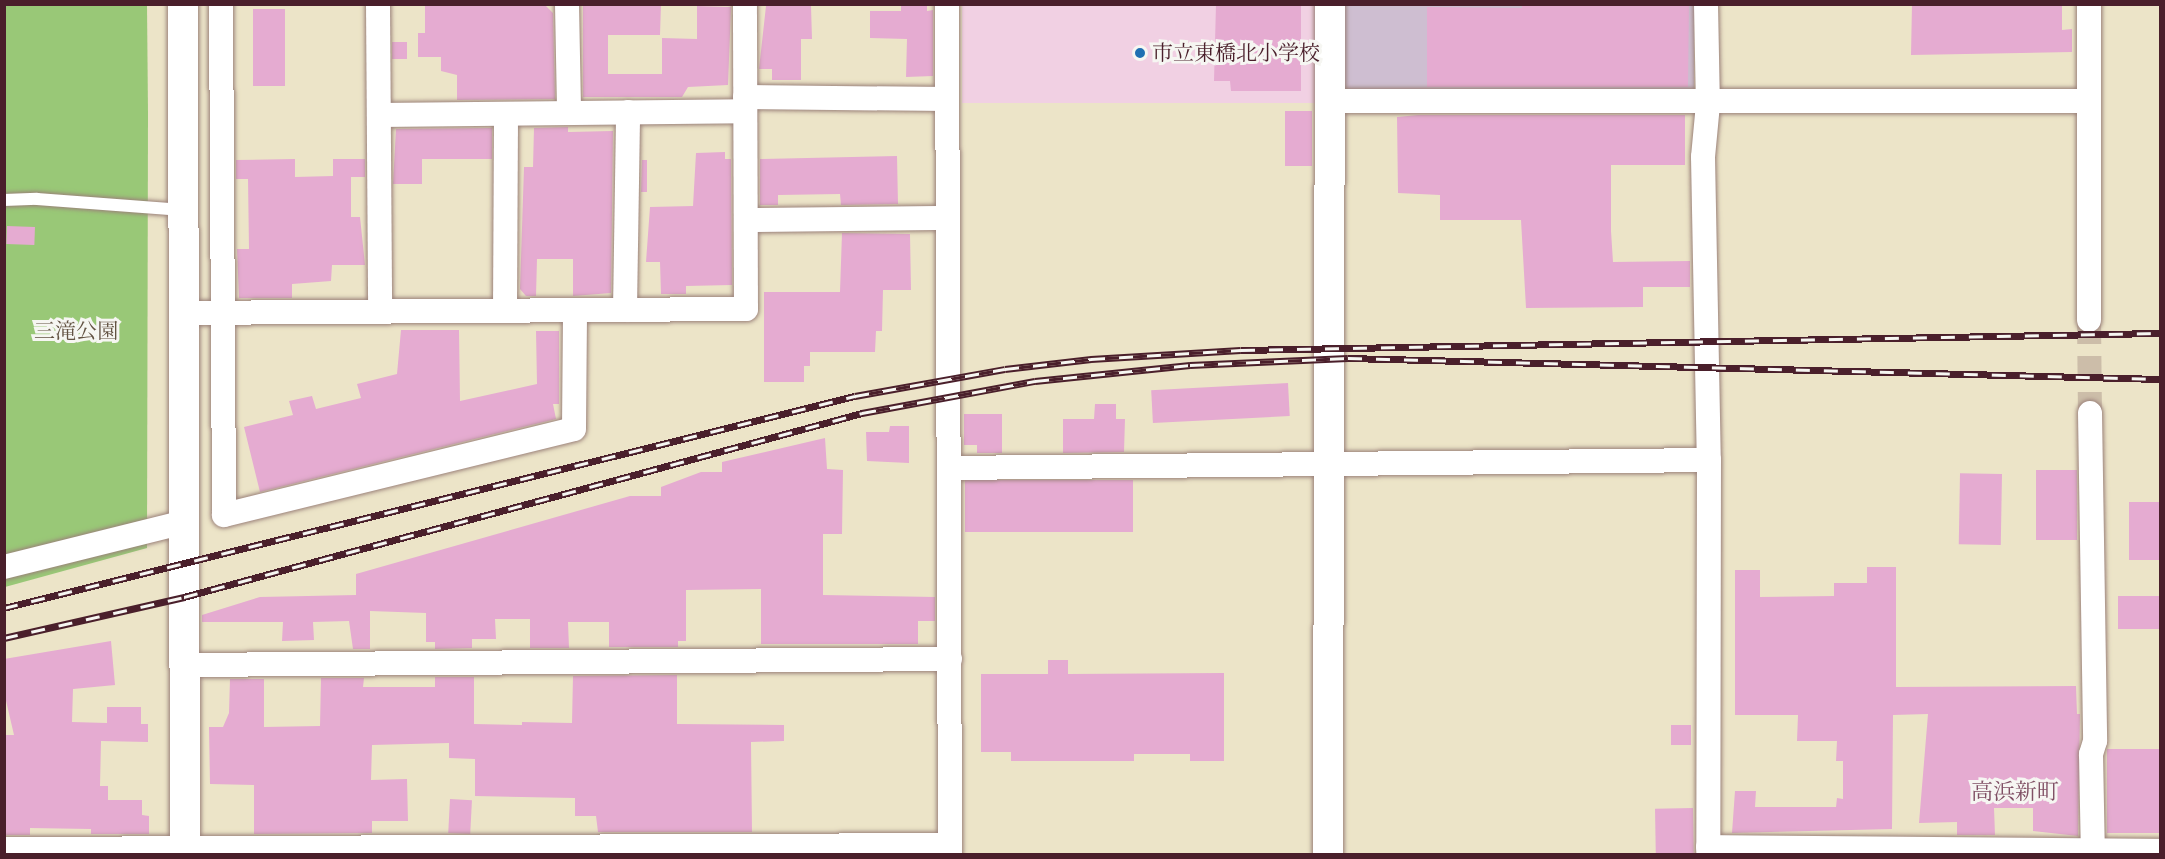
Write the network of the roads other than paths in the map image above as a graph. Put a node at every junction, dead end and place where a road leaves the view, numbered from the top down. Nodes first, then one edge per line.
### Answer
1 (183, 4) edge
2 (221, 4) edge
3 (378, 4) edge
4 (567, 4) edge
5 (745, 4) edge
6 (947, 4) edge
7 (1330, 4) edge
8 (1706, 4) edge
9 (2089, 4) edge
10 (947, 99) junction
11 (1329, 101) junction
12 (2089, 101) junction
13 (745, 104) junction
14 (1708, 104) junction
15 (569, 112) junction
16 (628, 112) junction
17 (506, 114) junction
18 (379, 115) junction
19 (4, 200) edge
20 (183, 210) junction
21 (947, 218) junction
22 (746, 220) junction
23 (505, 310) junction
24 (575, 310) junction
25 (626, 310) junction
26 (380, 311) junction
27 (182, 313) junction
28 (223, 313) junction
29 (2089, 320) tunnel mouth
30 (2090, 413) tunnel mouth
31 (1709, 460) junction
32 (1326, 465) junction
33 (949, 468) junction
34 (184, 522) junction
35 (4, 567) edge
36 (950, 659) junction
37 (184, 665) junction
38 (4, 849) edge
39 (950, 850) edge
40 (185, 851) edge
41 (1708, 851) edge
42 (2160, 851) edge
43 (1913, 852) edge
44 (2093, 853) edge
45 (1328, 855) edge

1 - 20 street
2 - 28 street
3 - 18 street
4 - 15 street
5 - 13 street
6 - 10 street
7 - 11 street
8 - 14 street
9 - 12 street
10 - 13 street
10 - 21 street
11 - 14 street
11 - 32 street
12 - 14 street
12 - 29 street
13 - 16 street
13 - 22 street
14 - 31 street
15 - 16 street
15 - 17 street
16 - 25 street
17 - 18 street
17 - 23 street
18 - 26 street
19 - 20 lane
20 - 27 street
21 - 22 street
21 - 33 street
22 - 25 street
23 - 24 street
23 - 26 street
24 - 25 street
24 - 28 street
26 - 28 street
27 - 28 street
27 - 34 street
30 - 44 street
31 - 32 street
31 - 41 street
32 - 33 street
32 - 45 street
33 - 36 street
34 - 35 street
34 - 37 street
36 - 37 street
36 - 39 street
37 - 40 street
38 - 40 street
39 - 40 street
41 - 43 street
42 - 44 street
43 - 44 street

